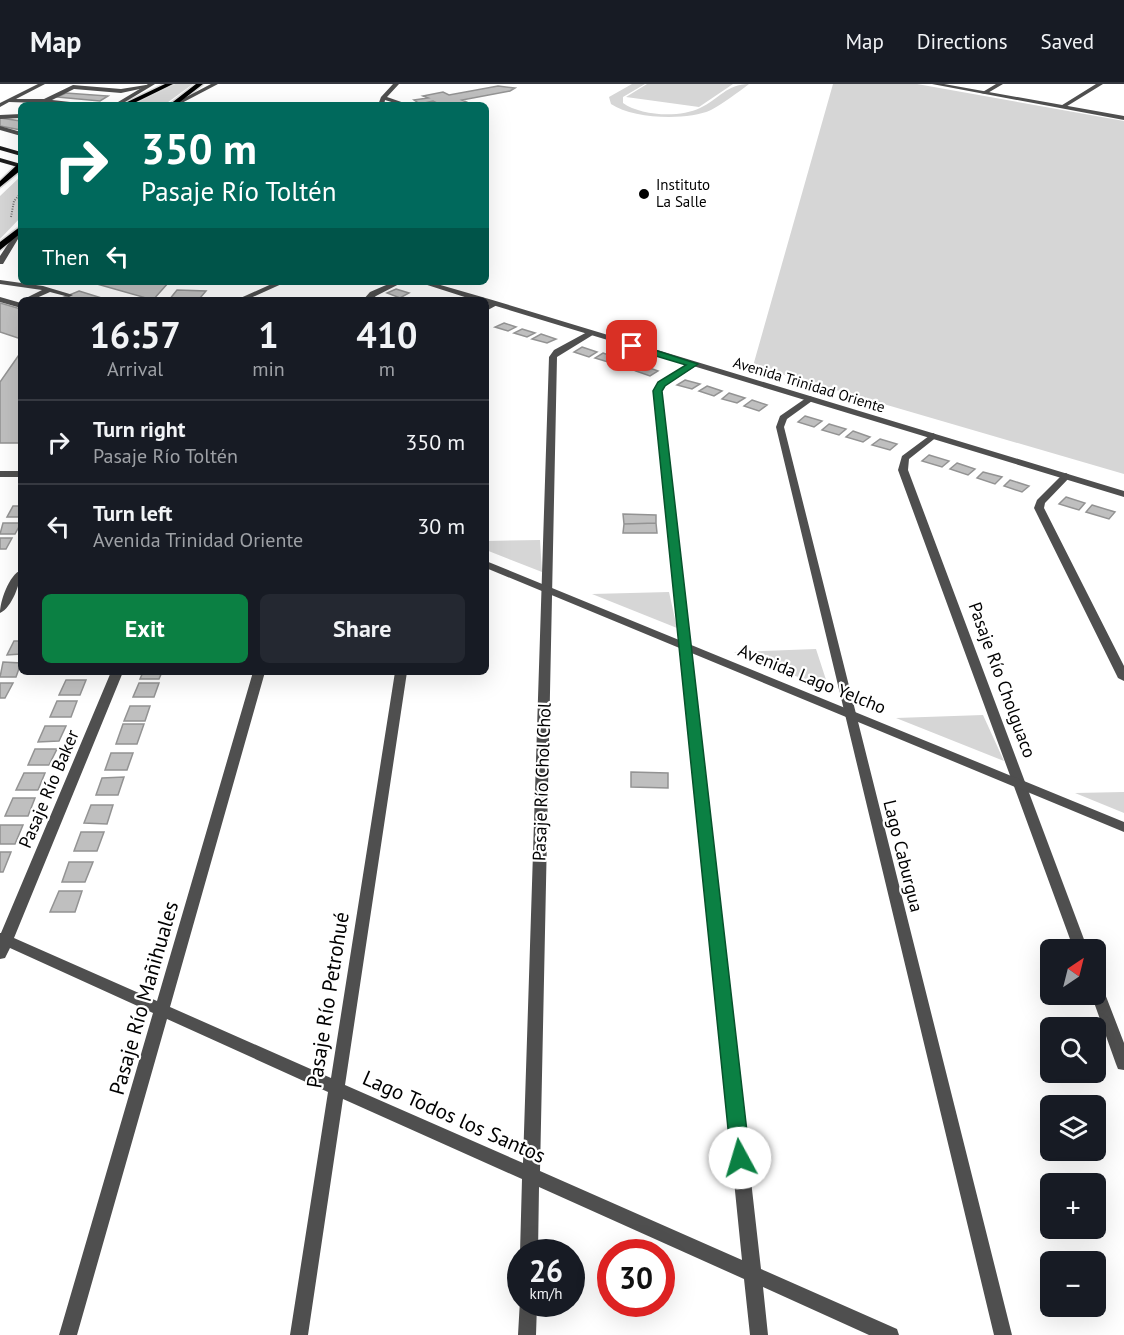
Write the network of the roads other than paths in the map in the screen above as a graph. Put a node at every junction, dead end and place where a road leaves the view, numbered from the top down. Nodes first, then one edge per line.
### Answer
1 (42, 84) edge
2 (170, 84) edge
3 (200, 84) edge
4 (215, 84) edge
5 (396, 84) edge
6 (935, 84) edge
7 (1000, 84) edge
8 (1100, 84) edge
9 (85, 86) edge
10 (149, 86) edge
11 (121, 87) edge
12 (984, 93) junction
13 (383, 98) junction
14 (103, 100) dead end
15 (8, 101) junction
16 (45, 101) junction
17 (57, 102) edge
18 (99, 102) edge
19 (121, 102) edge
20 (131, 102) edge
21 (177, 102) edge
22 (179, 102) edge
23 (382, 102) edge
24 (397, 102) edge
25 (0, 105) edge
26 (1062, 107) junction
27 (1, 115) edge
28 (18, 116) edge
29 (1124, 118) edge
30 (0, 129) edge
31 (18, 133) edge
32 (0, 148) edge
33 (18, 153) edge
34 (0, 160) edge
35 (18, 165) edge
36 (18, 168) edge
37 (4, 177) edge
38 (0, 185) edge
39 (18, 232) edge
40 (18, 235) edge
41 (0, 247) edge
42 (0, 262) edge
43 (0, 282) edge
44 (18, 285) edge
45 (19, 285) edge
46 (275, 285) edge
47 (392, 285) edge
48 (432, 285) edge
49 (51, 290) junction
50 (259, 292) junction
51 (69, 295) dead end
52 (34, 297) edge
53 (247, 297) edge
54 (268, 297) edge
55 (370, 297) edge
56 (472, 297) edge
57 (0, 300) edge
58 (491, 303) edge
59 (18, 304) edge
60 (592, 333) junction
61 (693, 364) junction
62 (809, 399) junction
63 (933, 436) junction
64 (0, 474) edge
65 (18, 474) edge
66 (1066, 476) junction
67 (1124, 494) edge
68 (489, 565) edge
69 (18, 578) edge
70 (547, 589) junction
71 (0, 610) edge
72 (685, 646) junction
73 (116, 675) edge
74 (258, 675) edge
75 (401, 675) edge
76 (1124, 678) edge
77 (850, 714) junction
78 (1020, 784) junction
79 (1124, 827) edge
80 (1078, 939) edge
81 (2, 944) edge
82 (1102, 1005) edge
83 (161, 1012) junction
84 (1124, 1064) edge
85 (337, 1089) junction
86 (531, 1176) junction
87 (529, 1239) edge
88 (753, 1274) junction
89 (528, 1317) edge
90 (69, 1335) edge
91 (299, 1335) edge
92 (527, 1335) edge
93 (759, 1335) edge
94 (890, 1335) edge
95 (1002, 1335) edge

1 - 15 street
2 - 20 main road
3 - 21 main road
4 - 22 street
5 - 13 street
6 - 12 street
7 - 12 street
8 - 26 street
9 - 11 street
9 - 16 street
10 - 11 street
10 - 19 street
12 - 26 street
13 - 23 street
13 - 24 street
14 - 18 street
15 - 16 street
15 - 25 street
16 - 17 street
26 - 29 street
27 - 28 street
30 - 31 street
32 - 33 main road
34 - 35 main road
36 - 37 main road
37 - 38 main road
39 - 41 main road
40 - 42 street
43 - 44 street
45 - 49 street
46 - 50 street
47 - 55 street
48 - 56 street
49 - 51 street
49 - 52 street
50 - 53 street
50 - 54 street
57 - 59 street
58 - 60 street, Avenida Trinidad Oriente
60 - 61 street, Avenida Trinidad Oriente
60 - 70 street, Pasaje Río Chol Chol
61 - 62 street, Avenida Trinidad Oriente
61 - 72 street
62 - 63 street, Avenida Trinidad Oriente
62 - 77 street, Lago Caburgua
63 - 66 street, Avenida Trinidad Oriente
63 - 78 street, Pasaje Río Cholguaco
64 - 65 street
66 - 67 street, Avenida Trinidad Oriente
66 - 76 street
68 - 70 street, Avenida Lago Yelcho
69 - 71 street
70 - 72 street, Avenida Lago Yelcho
70 - 86 street, Pasaje Río Chol Chol
72 - 77 street, Avenida Lago Yelcho
72 - 88 street
73 - 81 street, Pasaje Río Baker
74 - 83 street, Pasaje Río Mañihuales
75 - 85 street, Pasaje Río Petrohué
77 - 78 street, Avenida Lago Yelcho
77 - 95 street, Lago Caburgua
78 - 79 street, Avenida Lago Yelcho
78 - 80 street, Pasaje Río Cholguaco
81 - 83 street, Lago Todos los Santos
82 - 84 street
83 - 85 street, Lago Todos los Santos
83 - 90 street, Pasaje Río Mañihuales
85 - 86 street, Lago Todos los Santos
85 - 91 street, Pasaje Río Petrohué
86 - 87 street, Pasaje Río Chol Chol
86 - 88 street, Lago Todos los Santos
88 - 93 street
88 - 94 street, Lago Todos los Santos
89 - 92 street

